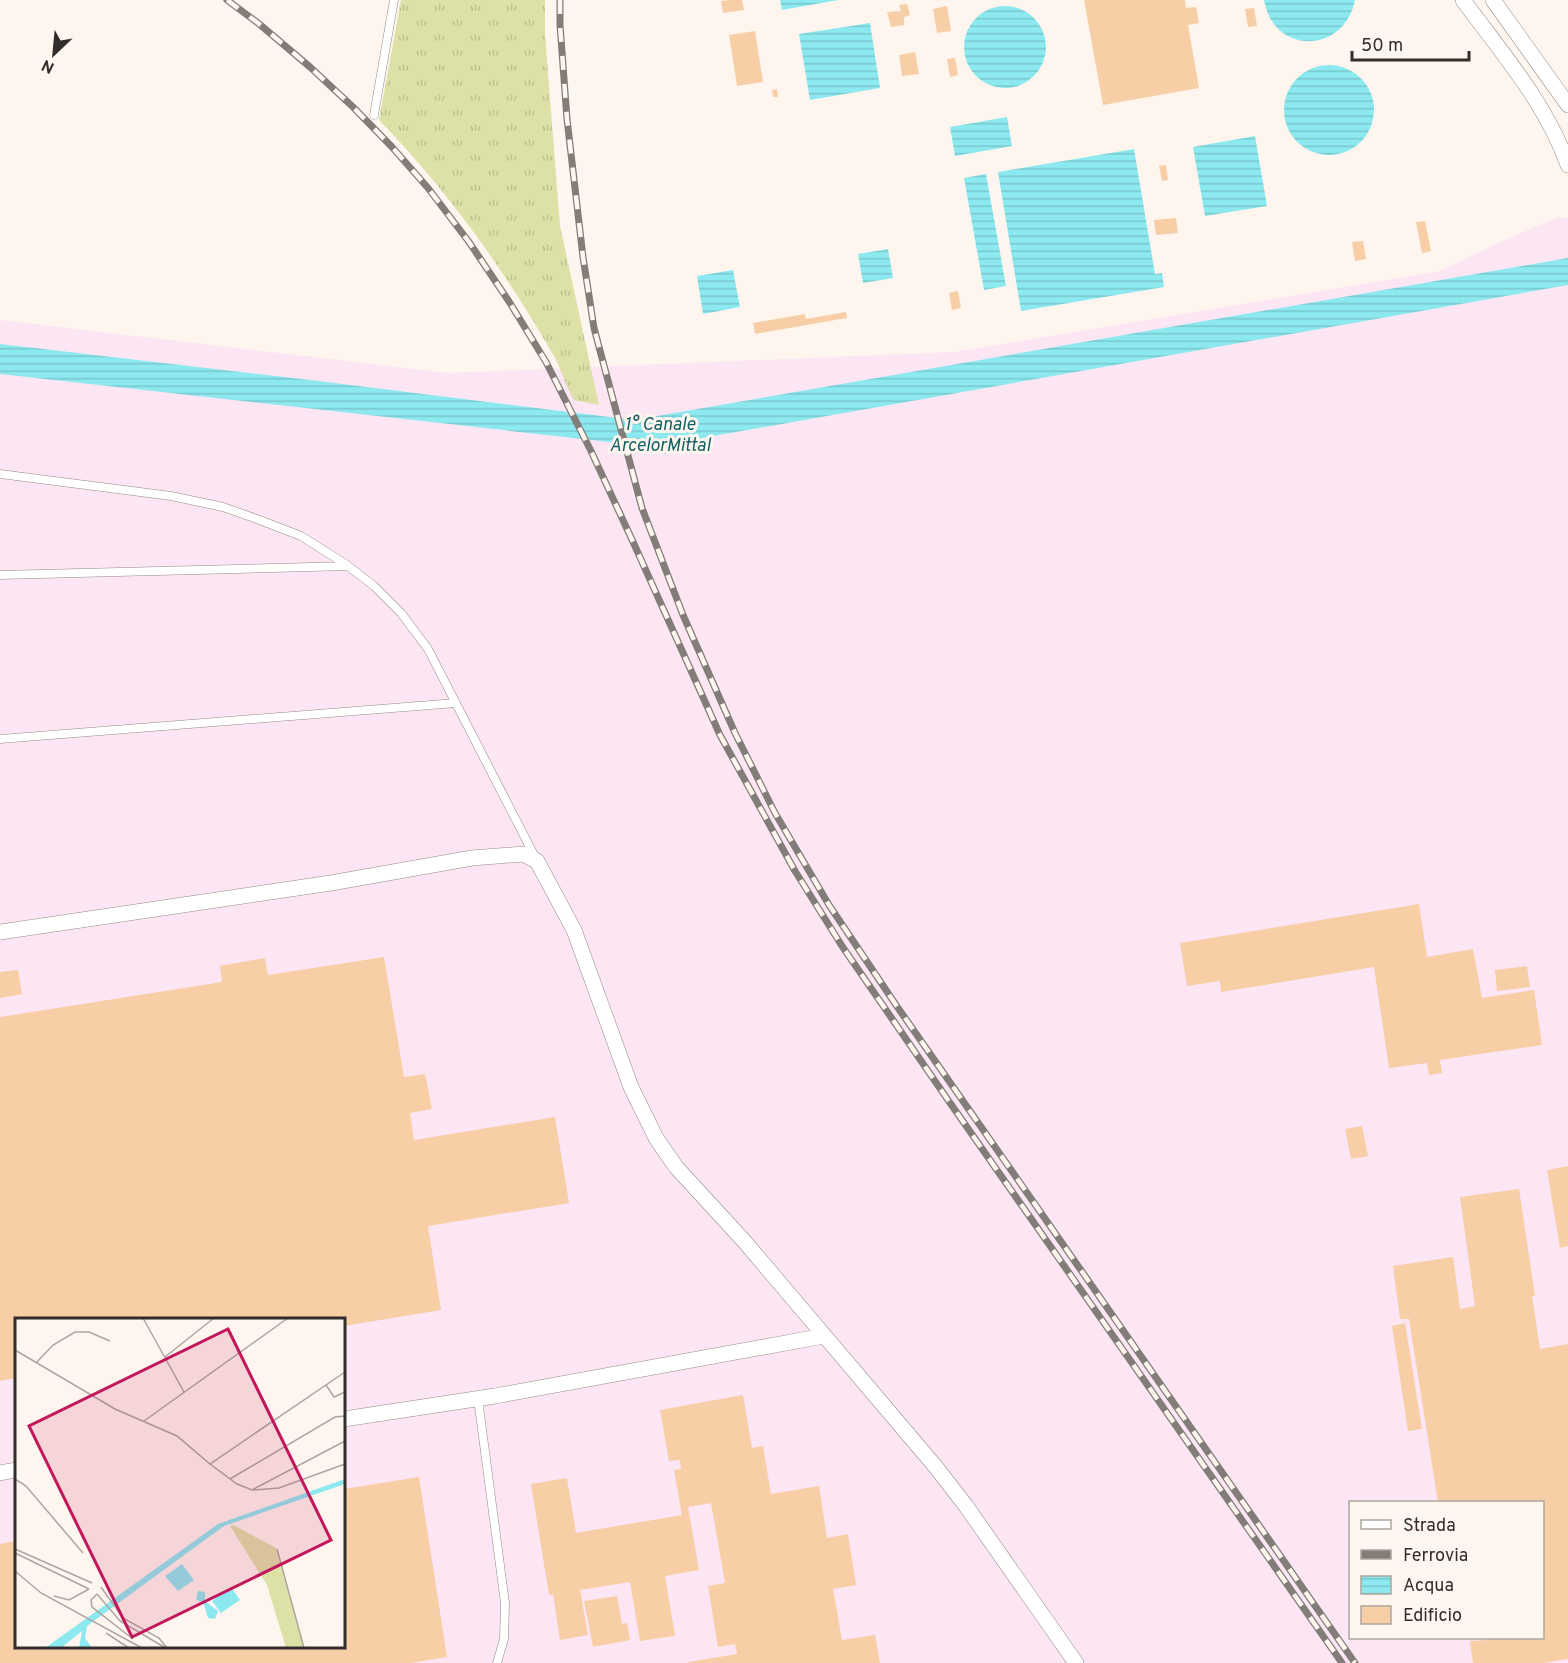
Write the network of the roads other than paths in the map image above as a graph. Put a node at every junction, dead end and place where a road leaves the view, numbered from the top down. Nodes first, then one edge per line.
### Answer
1 (394, 0) edge
2 (1462, 0) edge
3 (1493, 0) edge
4 (1568, 105) edge
5 (374, 115) dead end
6 (1568, 165) edge
7 (0, 474) edge
8 (348, 566) junction
9 (0, 575) edge
10 (456, 703) junction
11 (0, 739) edge
12 (537, 861) junction
13 (0, 932) edge
14 (824, 1336) junction
15 (478, 1399) junction
16 (345, 1419) edge
17 (15, 1470) edge
18 (0, 1473) edge
19 (497, 1663) edge
20 (1076, 1663) edge

1 - 5 lane
2 - 6 street
3 - 4 street
7 - 8 lane
8 - 9 lane
8 - 10 lane
10 - 11 lane
10 - 12 lane
12 - 13 street
12 - 14 street
14 - 15 street
14 - 20 street
15 - 16 street
15 - 19 lane
17 - 18 street

